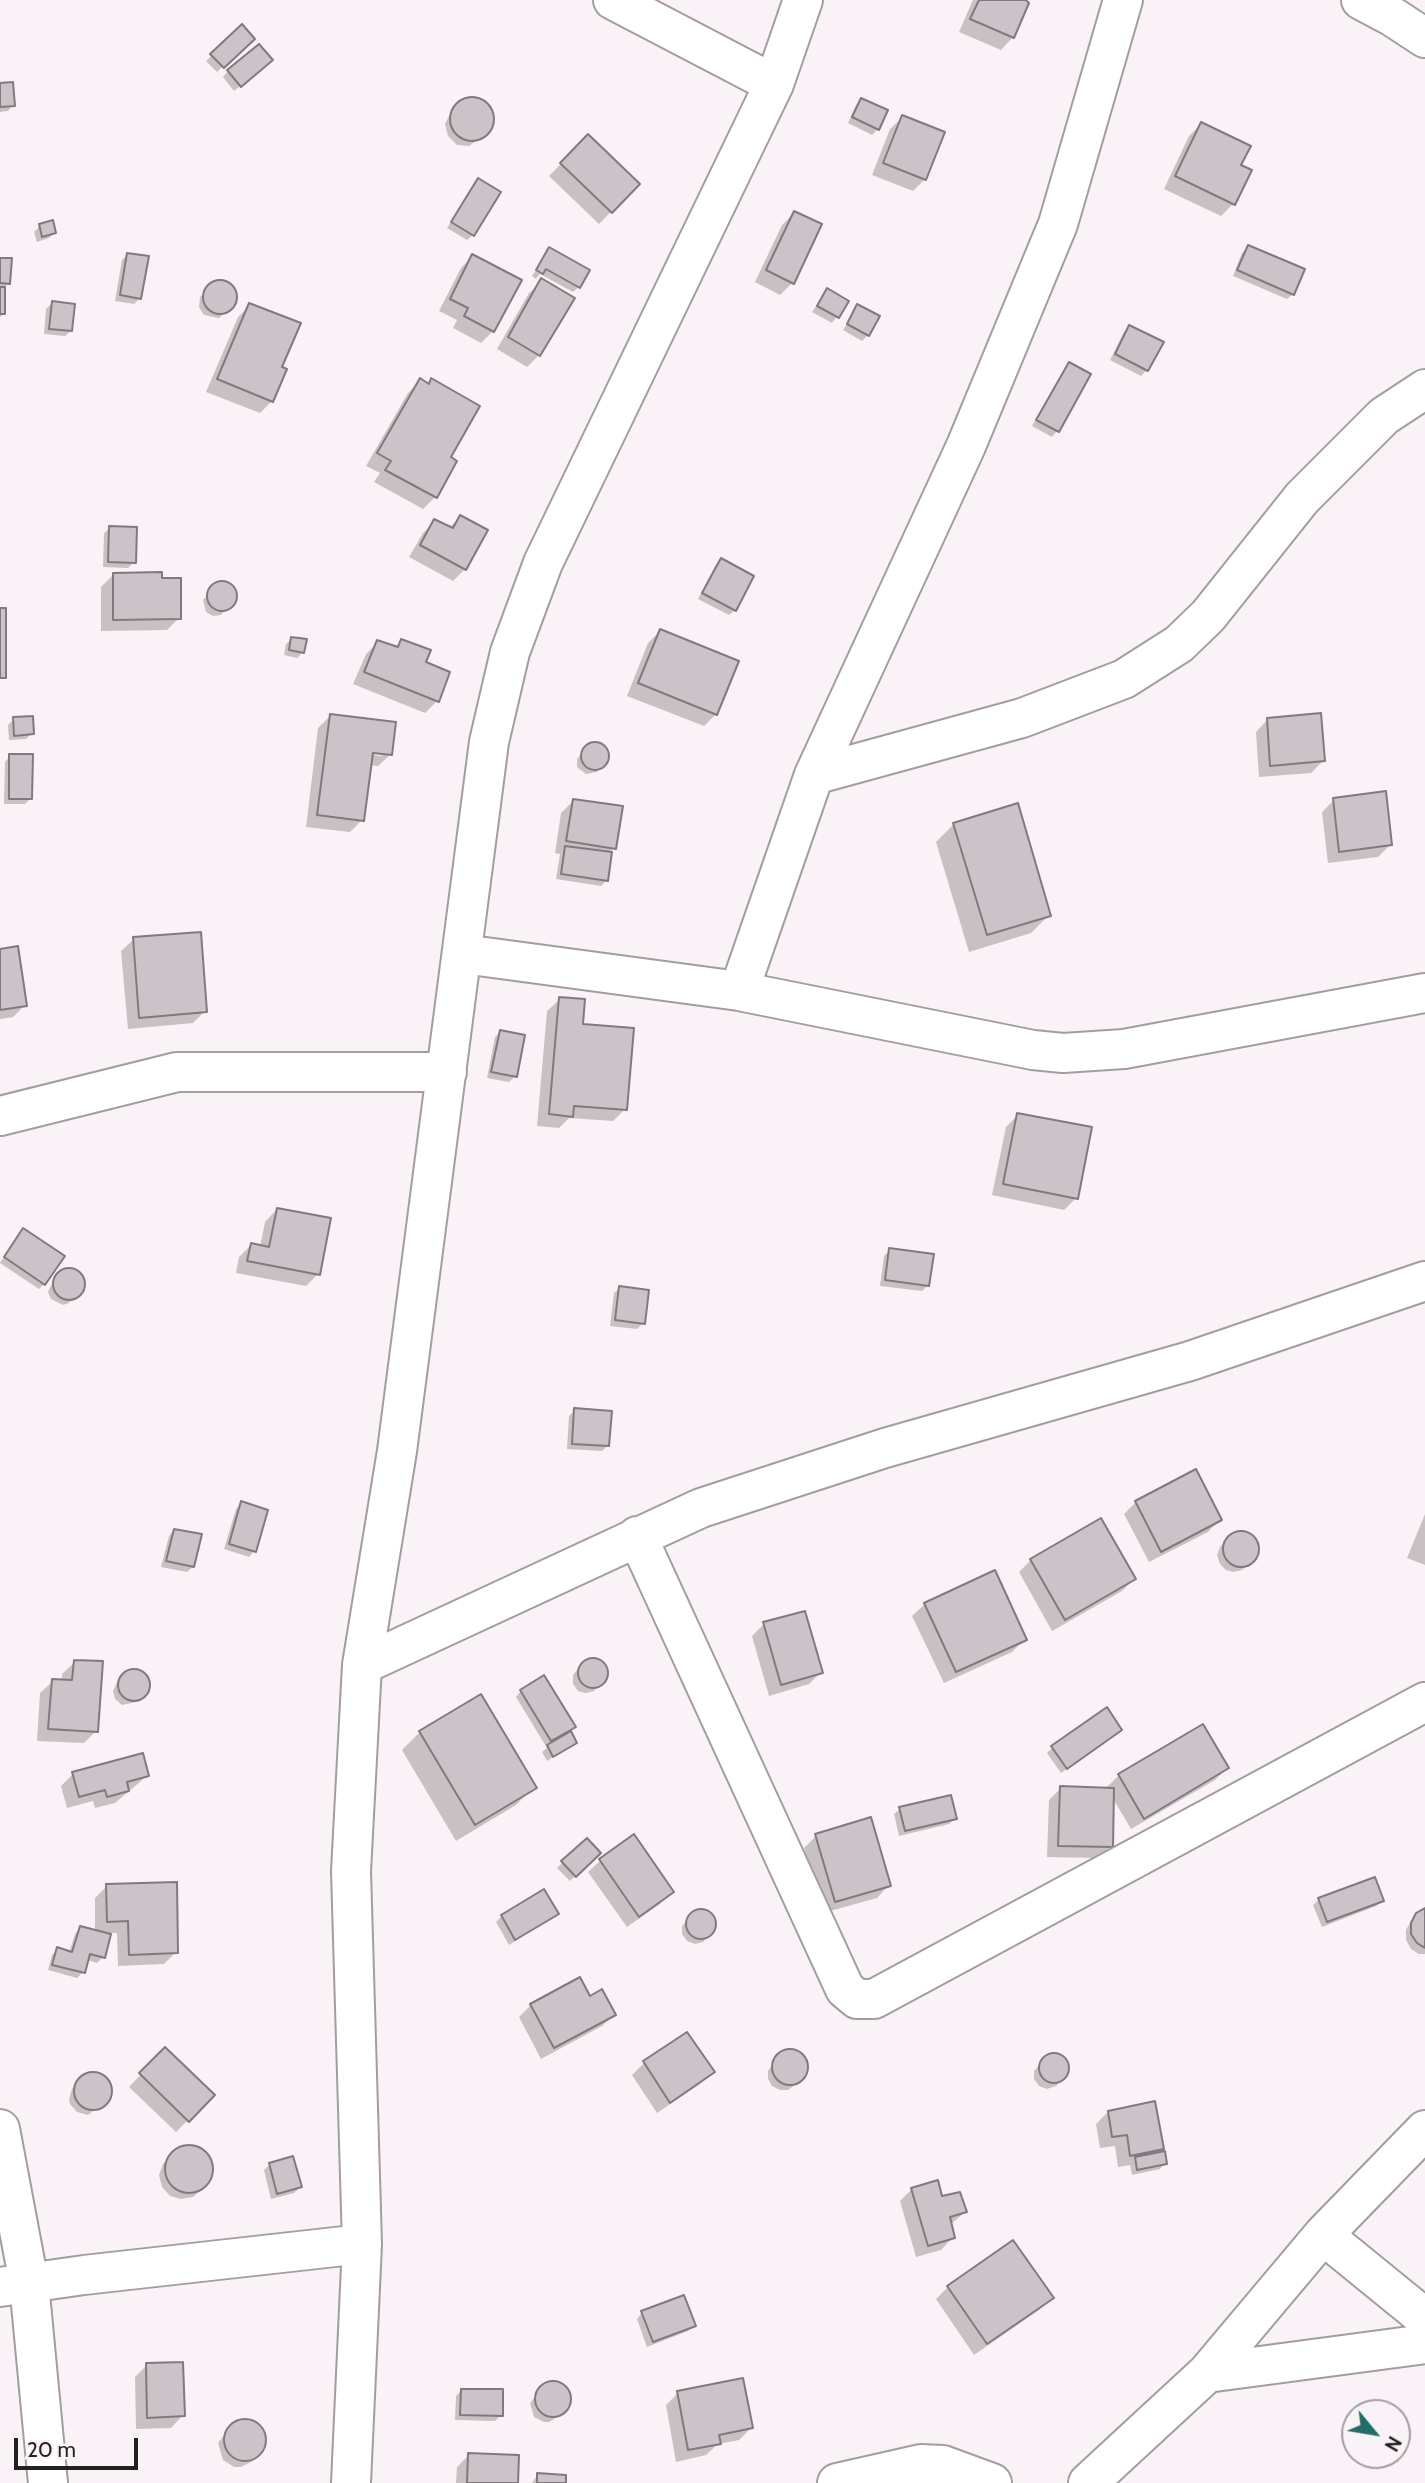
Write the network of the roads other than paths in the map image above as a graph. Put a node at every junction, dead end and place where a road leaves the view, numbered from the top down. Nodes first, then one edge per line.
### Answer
1 (612, 0) edge
2 (803, 0) edge
3 (1123, 0) edge
4 (1361, 0) edge
5 (1425, 38) edge
6 (774, 84) junction
7 (1425, 389) edge
8 (814, 775) junction
9 (463, 954) junction
10 (739, 992) junction
11 (1425, 993) edge
12 (447, 1072) junction
13 (0, 1116) edge
14 (1425, 1281) edge
15 (637, 1536) junction
16 (362, 1665) junction
17 (1425, 1702) edge
18 (0, 2129) edge
19 (1425, 2130) edge
20 (1322, 2235) junction
21 (362, 2244) junction
22 (14, 2285) edge
23 (1425, 2318) edge
24 (1425, 2344) edge
25 (1207, 2373) junction
26 (48, 2483) edge
27 (351, 2483) edge
28 (837, 2483) edge
29 (992, 2483) edge
30 (1088, 2483) edge

1 - 6 street
2 - 6 street
3 - 8 street
4 - 5 street
6 - 9 street
7 - 8 street
8 - 10 street
9 - 10 street
9 - 12 street
10 - 11 street
12 - 13 street
12 - 16 street
14 - 15 street
15 - 16 street
15 - 17 street
16 - 21 street
18 - 22 street
19 - 20 street
20 - 23 street
20 - 25 street
21 - 22 street
21 - 27 street
22 - 26 street
24 - 25 street
25 - 30 street
28 - 29 street

